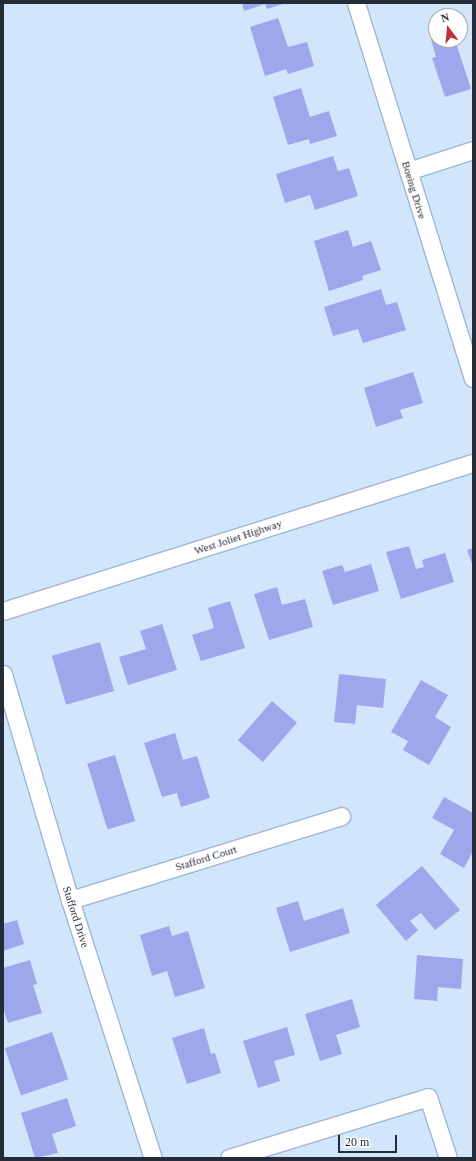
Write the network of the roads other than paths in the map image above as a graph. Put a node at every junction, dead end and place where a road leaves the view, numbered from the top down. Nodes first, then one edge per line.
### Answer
1 (356, 3) edge
2 (473, 150) edge
3 (408, 171) junction
4 (473, 378) edge
5 (473, 463) edge
6 (3, 612) edge
7 (3, 674) edge
8 (341, 816) dead end
9 (70, 900) junction
10 (153, 1158) edge
11 (229, 1158) edge
12 (448, 1158) edge

1 - 3 street, Boeing Drive
2 - 3 street
3 - 4 street, Boeing Drive
5 - 6 street, West Joliet Highway
7 - 9 street, Stafford Drive
8 - 9 street, Stafford Court
9 - 10 street, Stafford Drive
11 - 12 street

